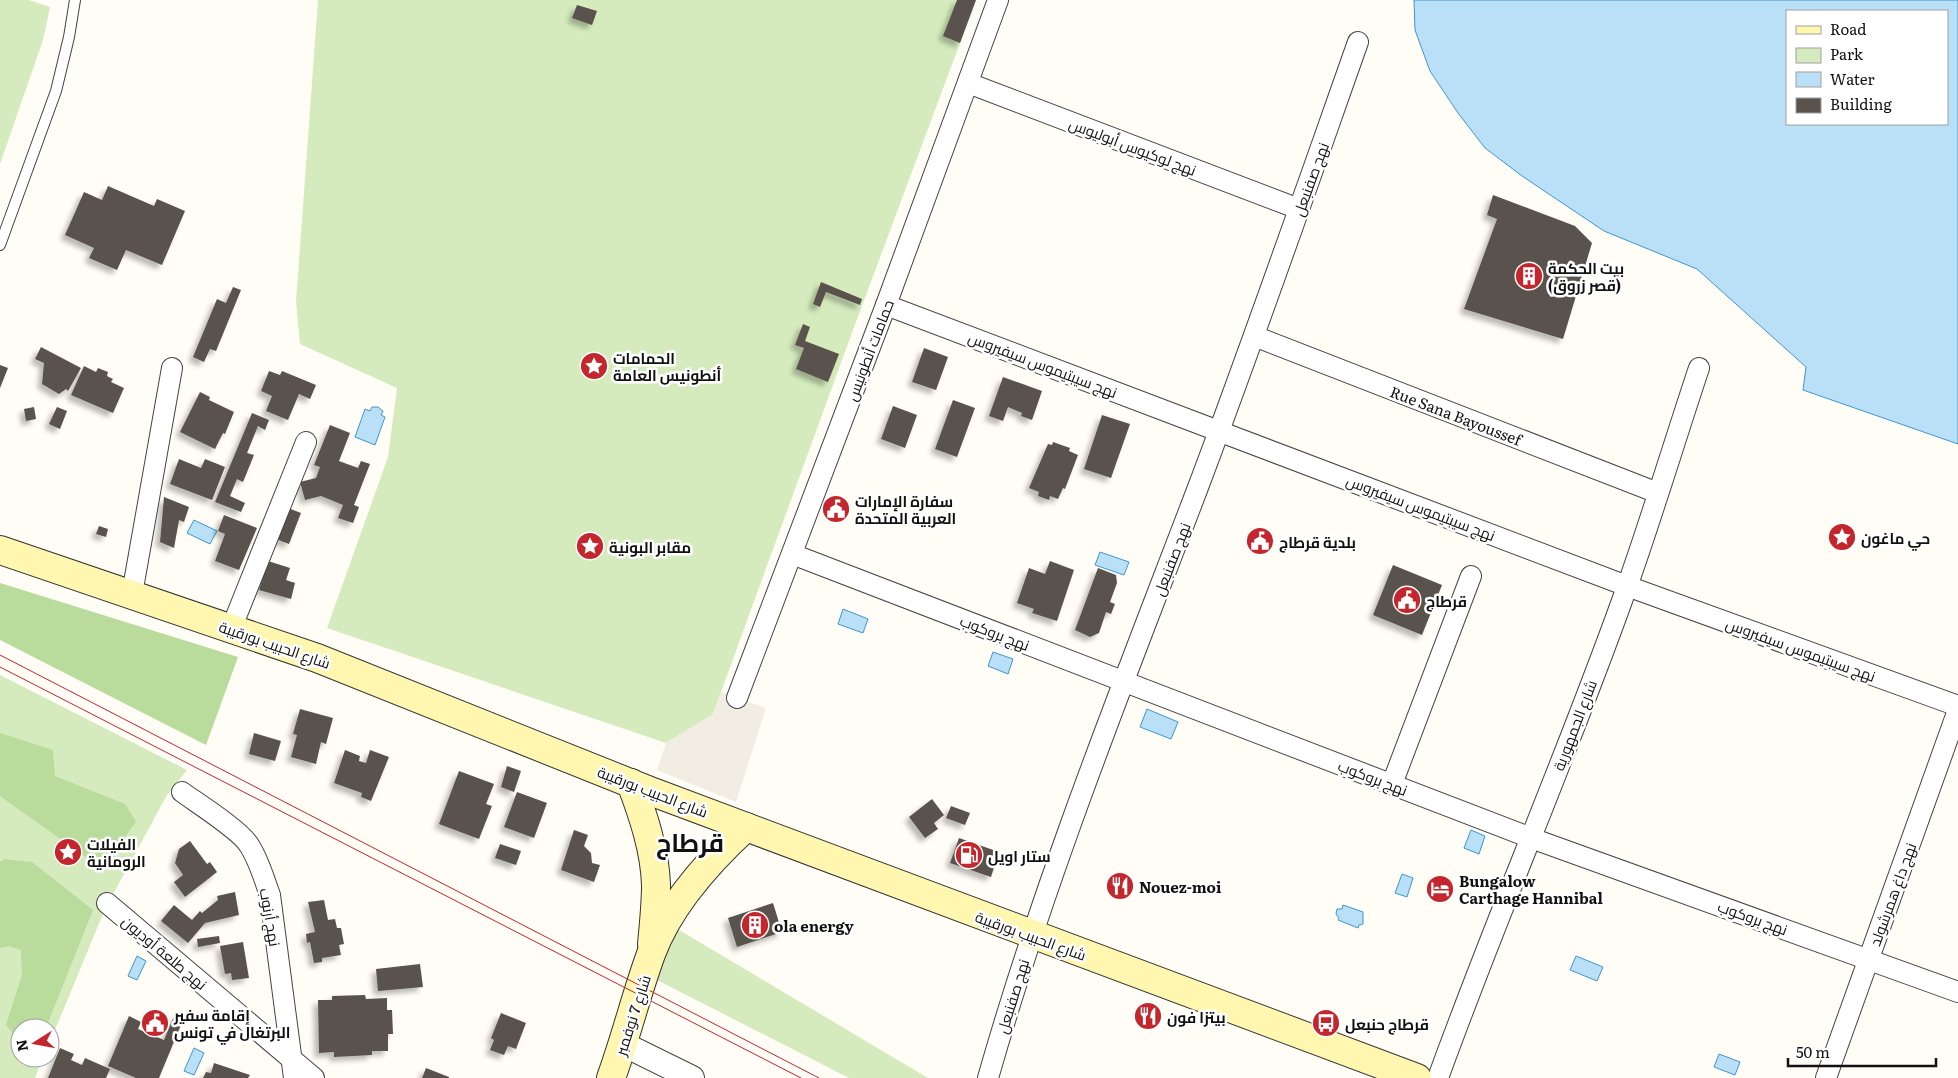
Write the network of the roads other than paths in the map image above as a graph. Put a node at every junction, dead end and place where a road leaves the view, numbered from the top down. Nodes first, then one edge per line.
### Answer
1 (75, 0) edge
2 (998, 0) edge
3 (1358, 42) dead end
4 (968, 83) junction
5 (1299, 209) junction
6 (0, 245) edge
7 (886, 305) junction
8 (1254, 336) junction
9 (172, 368) dead end
10 (1699, 368) dead end
11 (1220, 430) junction
12 (306, 442) dead end
13 (1658, 493) junction
14 (0, 550) edge
15 (792, 554) junction
16 (1471, 576) dead end
17 (1627, 586) junction
18 (132, 594) junction
19 (231, 629) junction
20 (1124, 681) junction
21 (737, 698) dead end
22 (1958, 706) edge
23 (1958, 710) edge
24 (631, 783) junction
25 (1392, 784) junction
26 (182, 792) dead end
27 (746, 827) junction
28 (1531, 838) junction
29 (107, 903) dead end
30 (1031, 935) junction
31 (652, 953) junction
32 (1869, 960) junction
33 (1958, 992) edge
34 (623, 1044) junction
35 (292, 1069) edge
36 (314, 1078) edge
37 (611, 1078) edge
38 (692, 1078) edge
39 (988, 1078) edge
40 (1416, 1078) edge
41 (1438, 1078) edge
42 (1826, 1078) edge

1 - 6 lane
2 - 4 street, حمامات أنطونيس
3 - 5 street, نهج صفنبعل
4 - 5 street, نهج لوكيوس أبوليوس
4 - 7 street, حمامات أنطونيس
5 - 8 street, نهج صفنبعل
7 - 11 street, نهج سيبتيموس سيفيروس
7 - 15 street, حمامات أنطونيس
8 - 11 street, نهج صفنبعل
8 - 13 street, Rue Sana Bayoussef
9 - 18 street
10 - 13 street, شارع الجمهورية
11 - 17 street, نهج سيبتيموس سيفيروس
11 - 20 street, نهج صفنبعل
12 - 19 street
13 - 17 street, شارع الجمهورية
14 - 18 main road, شارع الحبيب بورقيبة
15 - 20 street, نهج بروكوب
15 - 21 street, حمامات أنطونيس
16 - 25 street
17 - 22 street, نهج سيبتيموس سيفيروس
17 - 28 street, شارع الجمهورية
18 - 19 main road, شارع الحبيب بورقيبة
19 - 24 main road, شارع الحبيب بورقيبة
20 - 25 street, نهج بروكوب
20 - 30 street, نهج صفنبعل
23 - 32 street, نهج داغ همرشولد
24 - 27 main road, شارع الحبيب بورقيبة
24 - 31 main road, شارع 7 نوفمبر
25 - 28 street, نهج بروكوب
26 - 35 street, نهج أرنوب
27 - 30 main road, شارع الحبيب بورقيبة
27 - 31 main road, شارع 7 نوفمبر
28 - 32 street, نهج بروكوب
28 - 41 street, شارع الجمهورية
29 - 35 street, نهج طلعة أوديون
30 - 39 street, نهج صفنبعل
30 - 40 main road, شارع الحبيب بورقيبة
31 - 34 main road, شارع 7 نوفمبر
32 - 33 street, نهج بروكوب
32 - 42 street, نهج داغ همرشولد
34 - 37 main road, شارع 7 نوفمبر
34 - 38 street
35 - 36 street, نهج طلعة أوديون

